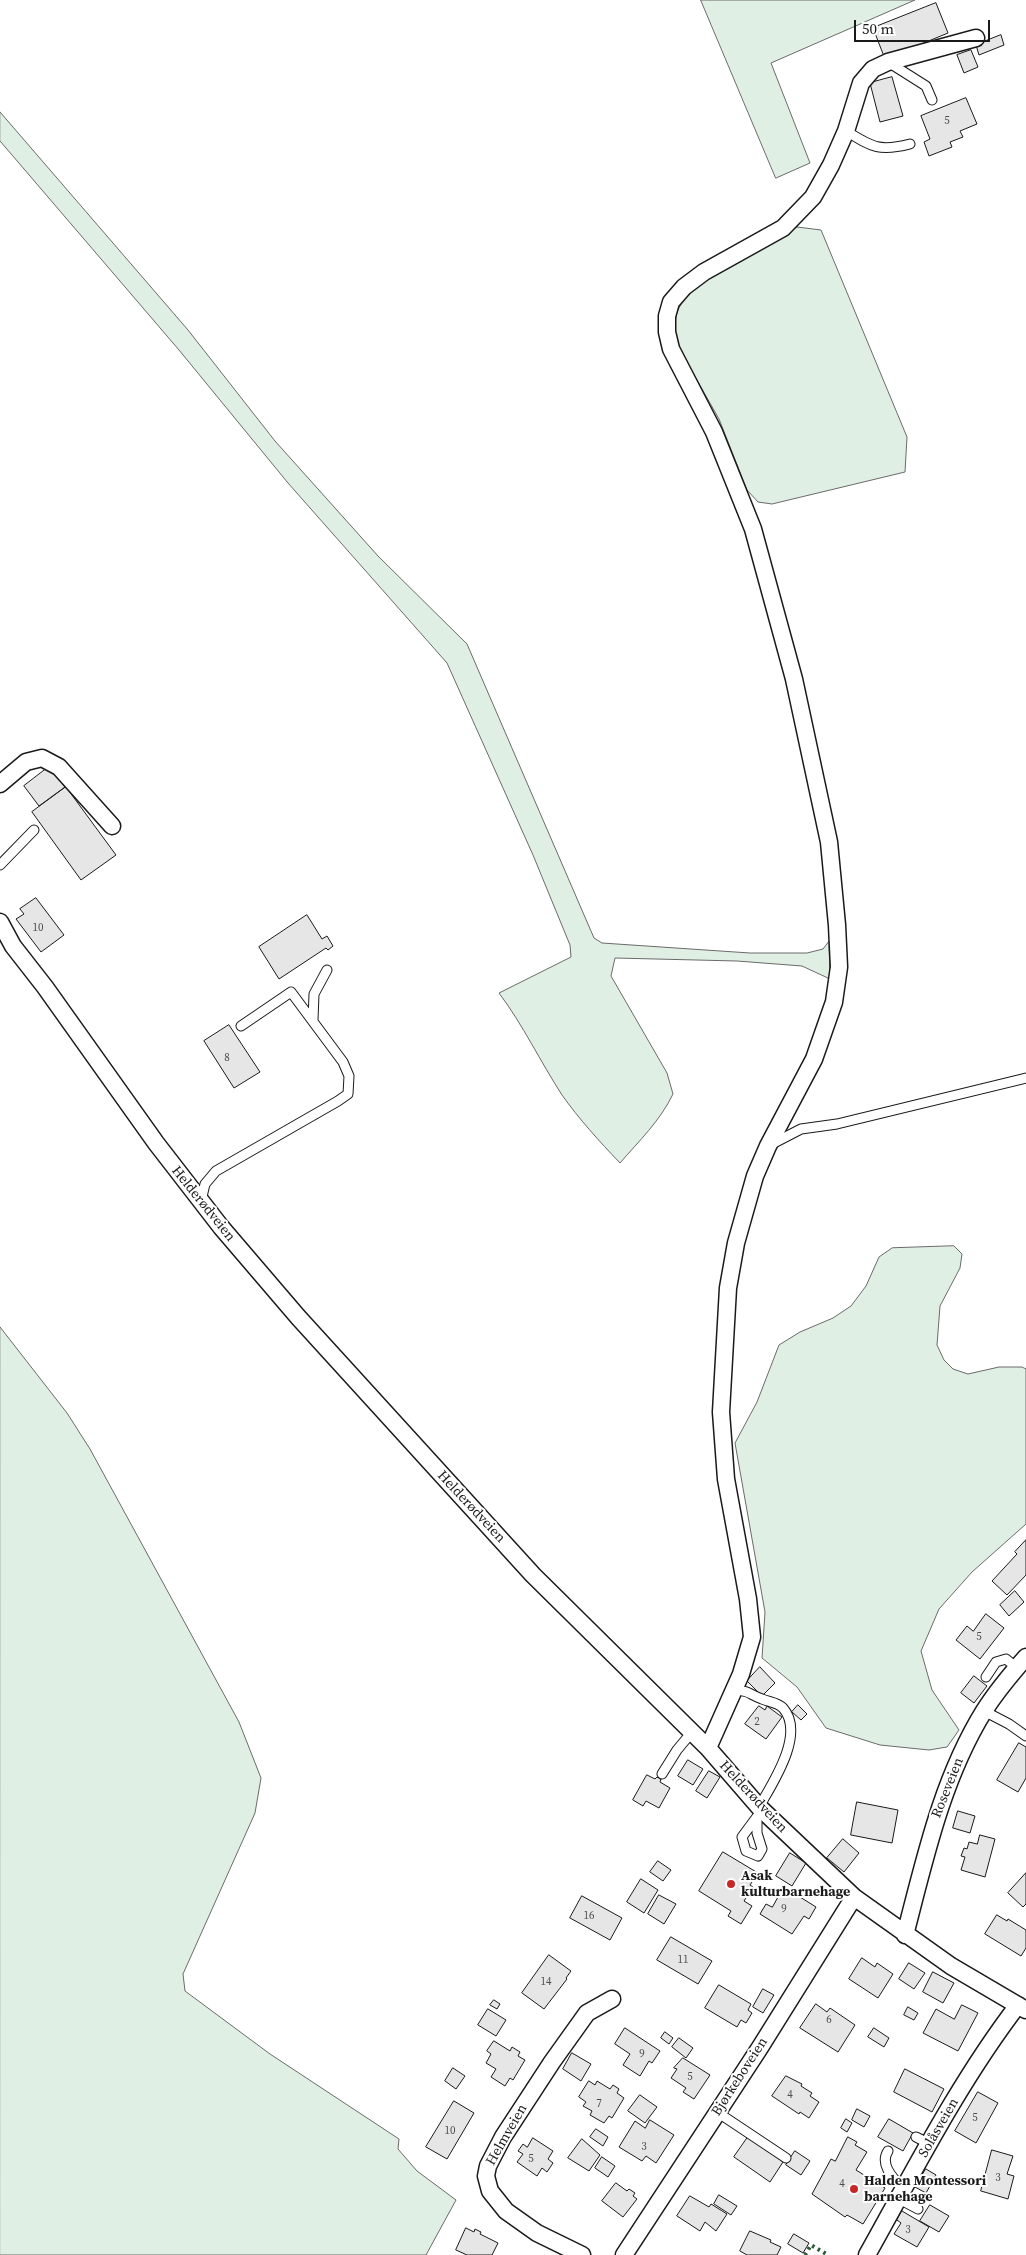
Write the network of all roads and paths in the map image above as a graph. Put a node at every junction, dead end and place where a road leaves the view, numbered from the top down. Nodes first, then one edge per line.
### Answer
1 (976, 38) dead end
2 (888, 62) junction
3 (932, 100) dead end
4 (846, 132) junction
5 (910, 144) dead end
6 (0, 784) edge
7 (112, 826) dead end
8 (34, 830) dead end
9 (0, 865) edge
10 (0, 922) edge
11 (328, 970) dead end
12 (313, 1020) junction
13 (241, 1026) dead end
14 (1026, 1078) edge
15 (768, 1146) junction
16 (200, 1202) junction
17 (1021, 1662) edge
18 (986, 1677) dead end
19 (734, 1690) junction
20 (984, 1711) junction
21 (692, 1732) junction
22 (1026, 1736) edge
23 (708, 1748) junction
24 (662, 1774) dead end
25 (759, 1812) junction
26 (854, 1897) junction
27 (905, 1935) junction
28 (612, 1998) dead end
29 (1022, 2007) edge
30 (717, 2112) junction
31 (888, 2151) dead end
32 (786, 2158) dead end
33 (901, 2194) junction
34 (918, 2210) dead end
35 (582, 2255) edge
36 (624, 2255) edge
37 (867, 2255) edge

1 - 2 street
2 - 3 lane
2 - 4 street
4 - 5 lane
4 - 15 street
6 - 7 street
8 - 9 lane
10 - 16 street, Helderødveien
11 - 12 lane
12 - 13 lane
12 - 16 lane
14 - 15 lane
15 - 19 street
16 - 21 street, Helderødveien
17 - 18 lane
17 - 20 street, Roseveien
19 - 23 street
19 - 25 lane
20 - 22 lane
20 - 27 street, Roseveien
21 - 23 street, Helderødveien
21 - 24 lane
23 - 25 street, Helderødveien
25 - 26 street, Helderødveien
26 - 27 street, Helderødveien
26 - 30 street, Bjørkeboveien
27 - 29 street, Helderødveien
28 - 35 street, Helmveien
29 - 33 street, Solåsveien
30 - 32 lane
30 - 36 street, Bjørkeboveien
31 - 33 lane
33 - 34 lane
33 - 37 street, Solåsveien

